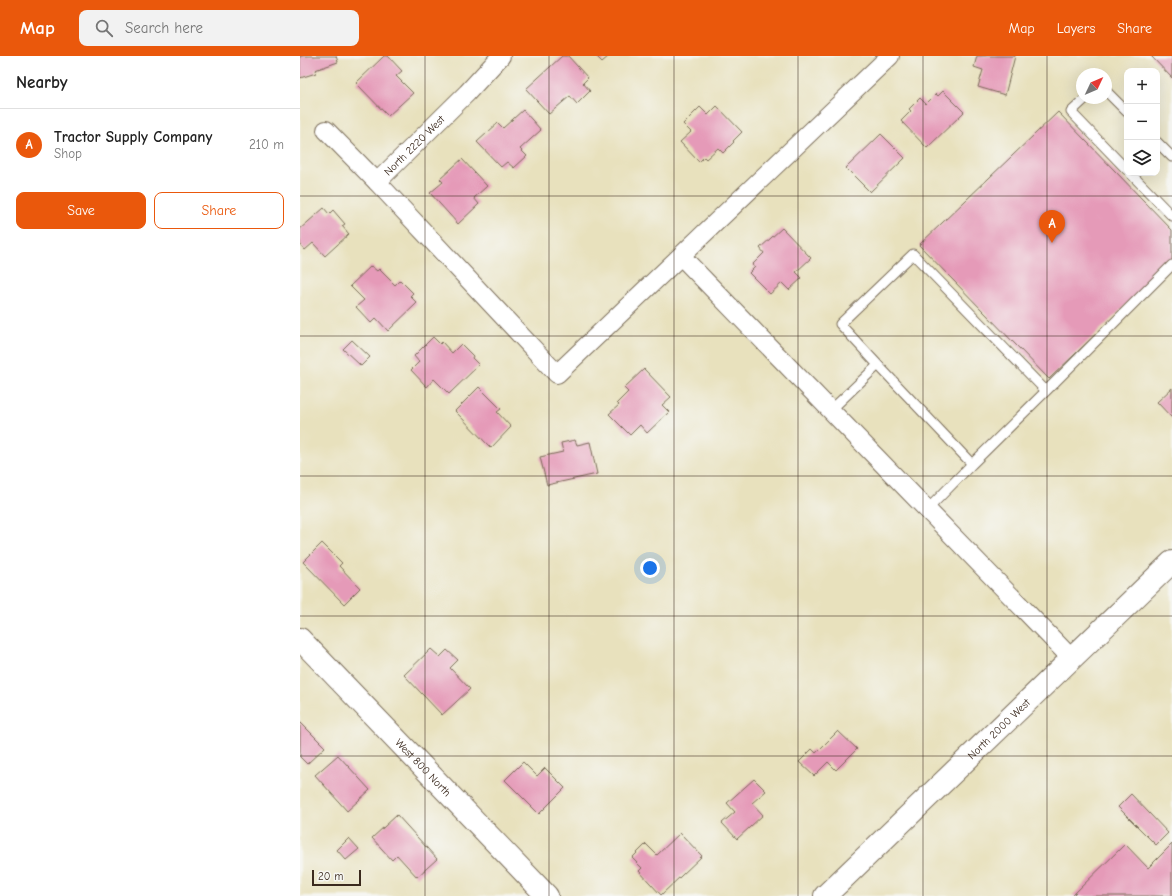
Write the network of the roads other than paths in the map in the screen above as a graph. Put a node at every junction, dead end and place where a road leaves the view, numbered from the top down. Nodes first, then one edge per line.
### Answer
1 (501, 56) edge
2 (890, 56) edge
3 (1112, 97) edge
4 (1079, 104) edge
5 (1124, 109) edge
6 (326, 130) dead end
7 (1160, 145) edge
8 (1172, 157) edge
9 (1124, 167) edge
10 (1133, 176) edge
11 (377, 182) junction
12 (1172, 216) edge
13 (681, 256) junction
14 (1172, 265) edge
15 (878, 365) junction
16 (1046, 391) junction
17 (831, 410) junction
18 (972, 464) junction
19 (927, 510) junction
20 (1172, 562) edge
21 (300, 639) edge
22 (1072, 658) junction
23 (547, 896) edge
24 (825, 896) edge

1 - 11 street, North 2220 West
2 - 13 street
3 - 5 lane
4 - 9 lane
6 - 11 street, North 2220 West
7 - 8 lane
10 - 12 lane
11 - 13 street
13 - 17 street
14 - 16 lane
15 - 16 lane
15 - 17 lane
15 - 18 lane
16 - 18 lane
17 - 19 street
18 - 19 lane
19 - 22 street
20 - 22 main road, North 2000 West
21 - 23 main road, West 800 North
22 - 24 main road, North 2000 West

